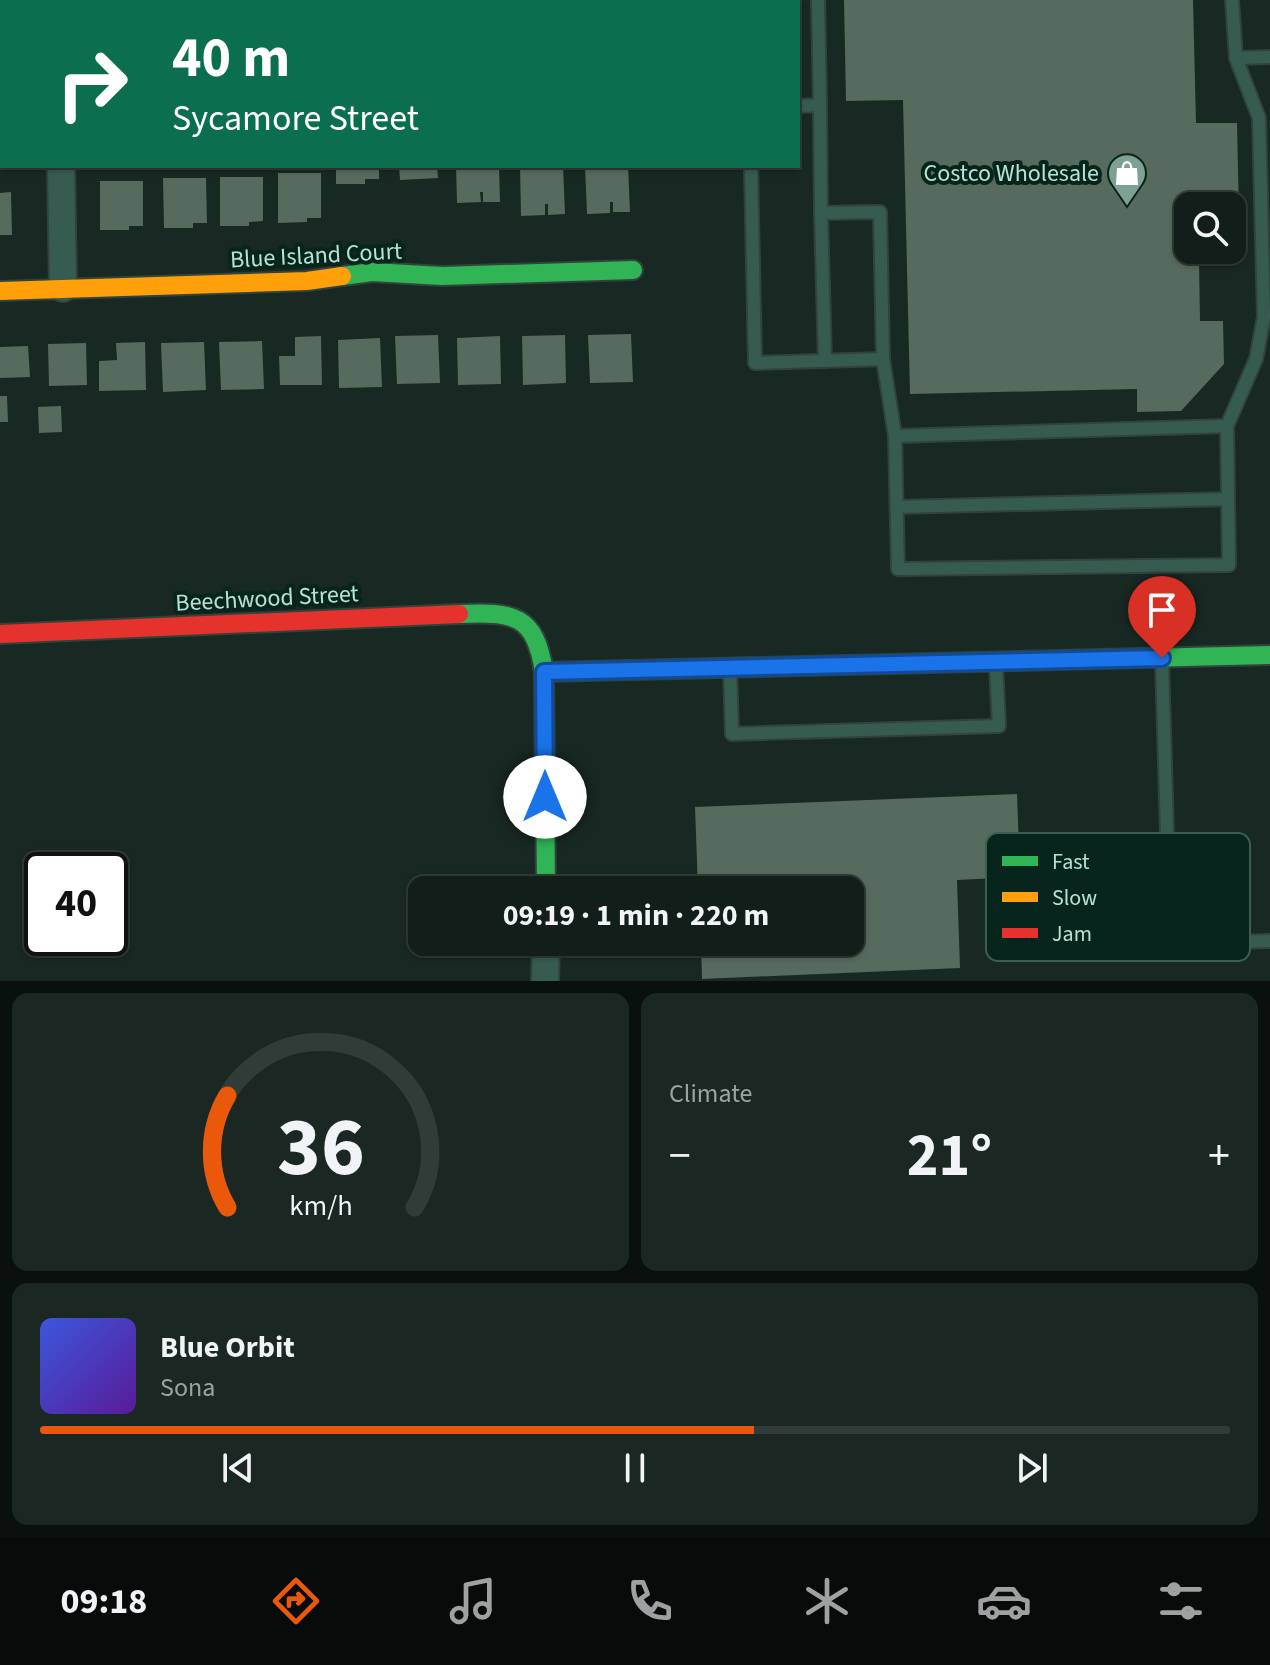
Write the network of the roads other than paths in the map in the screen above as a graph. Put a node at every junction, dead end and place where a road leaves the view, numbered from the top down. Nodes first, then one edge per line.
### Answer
1 (818, 0) edge
2 (1232, 0) edge
3 (1270, 57) edge
4 (1236, 58) junction
5 (820, 105) junction
6 (800, 106) edge
7 (1265, 118) edge
8 (61, 168) edge
9 (751, 168) edge
10 (1266, 182) edge
11 (821, 213) junction
12 (1266, 246) edge
13 (633, 270) dead end
14 (63, 288) junction
15 (0, 291) edge
16 (1267, 317) edge
17 (883, 359) junction
18 (825, 361) junction
19 (1227, 426) junction
20 (895, 436) junction
21 (1228, 499) junction
22 (897, 507) junction
23 (0, 634) edge
24 (1270, 655) edge
25 (1162, 658) junction
26 (995, 662) junction
27 (730, 668) junction
28 (544, 672) junction
29 (1166, 833) edge
30 (546, 876) edge
31 (1250, 941) edge
32 (1270, 941) edge
33 (546, 956) edge
34 (545, 981) edge

1 - 5 lane
2 - 4 lane
3 - 4 lane
4 - 7 lane
5 - 6 lane
5 - 11 lane
7 - 10 lane
8 - 14 street
9 - 18 lane
10 - 12 lane
11 - 17 lane
11 - 18 lane
12 - 16 lane
13 - 14 street, Blue Island Court
14 - 15 street, Blue Island Court
16 - 19 lane
17 - 18 lane
17 - 20 lane
19 - 20 lane
19 - 21 lane
20 - 22 lane
21 - 22 lane
21 - 22 lane
23 - 28 street, Beechwood Street
24 - 25 street
25 - 26 street
25 - 29 lane
26 - 27 street
26 - 27 lane
27 - 28 street
28 - 30 street
31 - 32 lane
33 - 34 street

